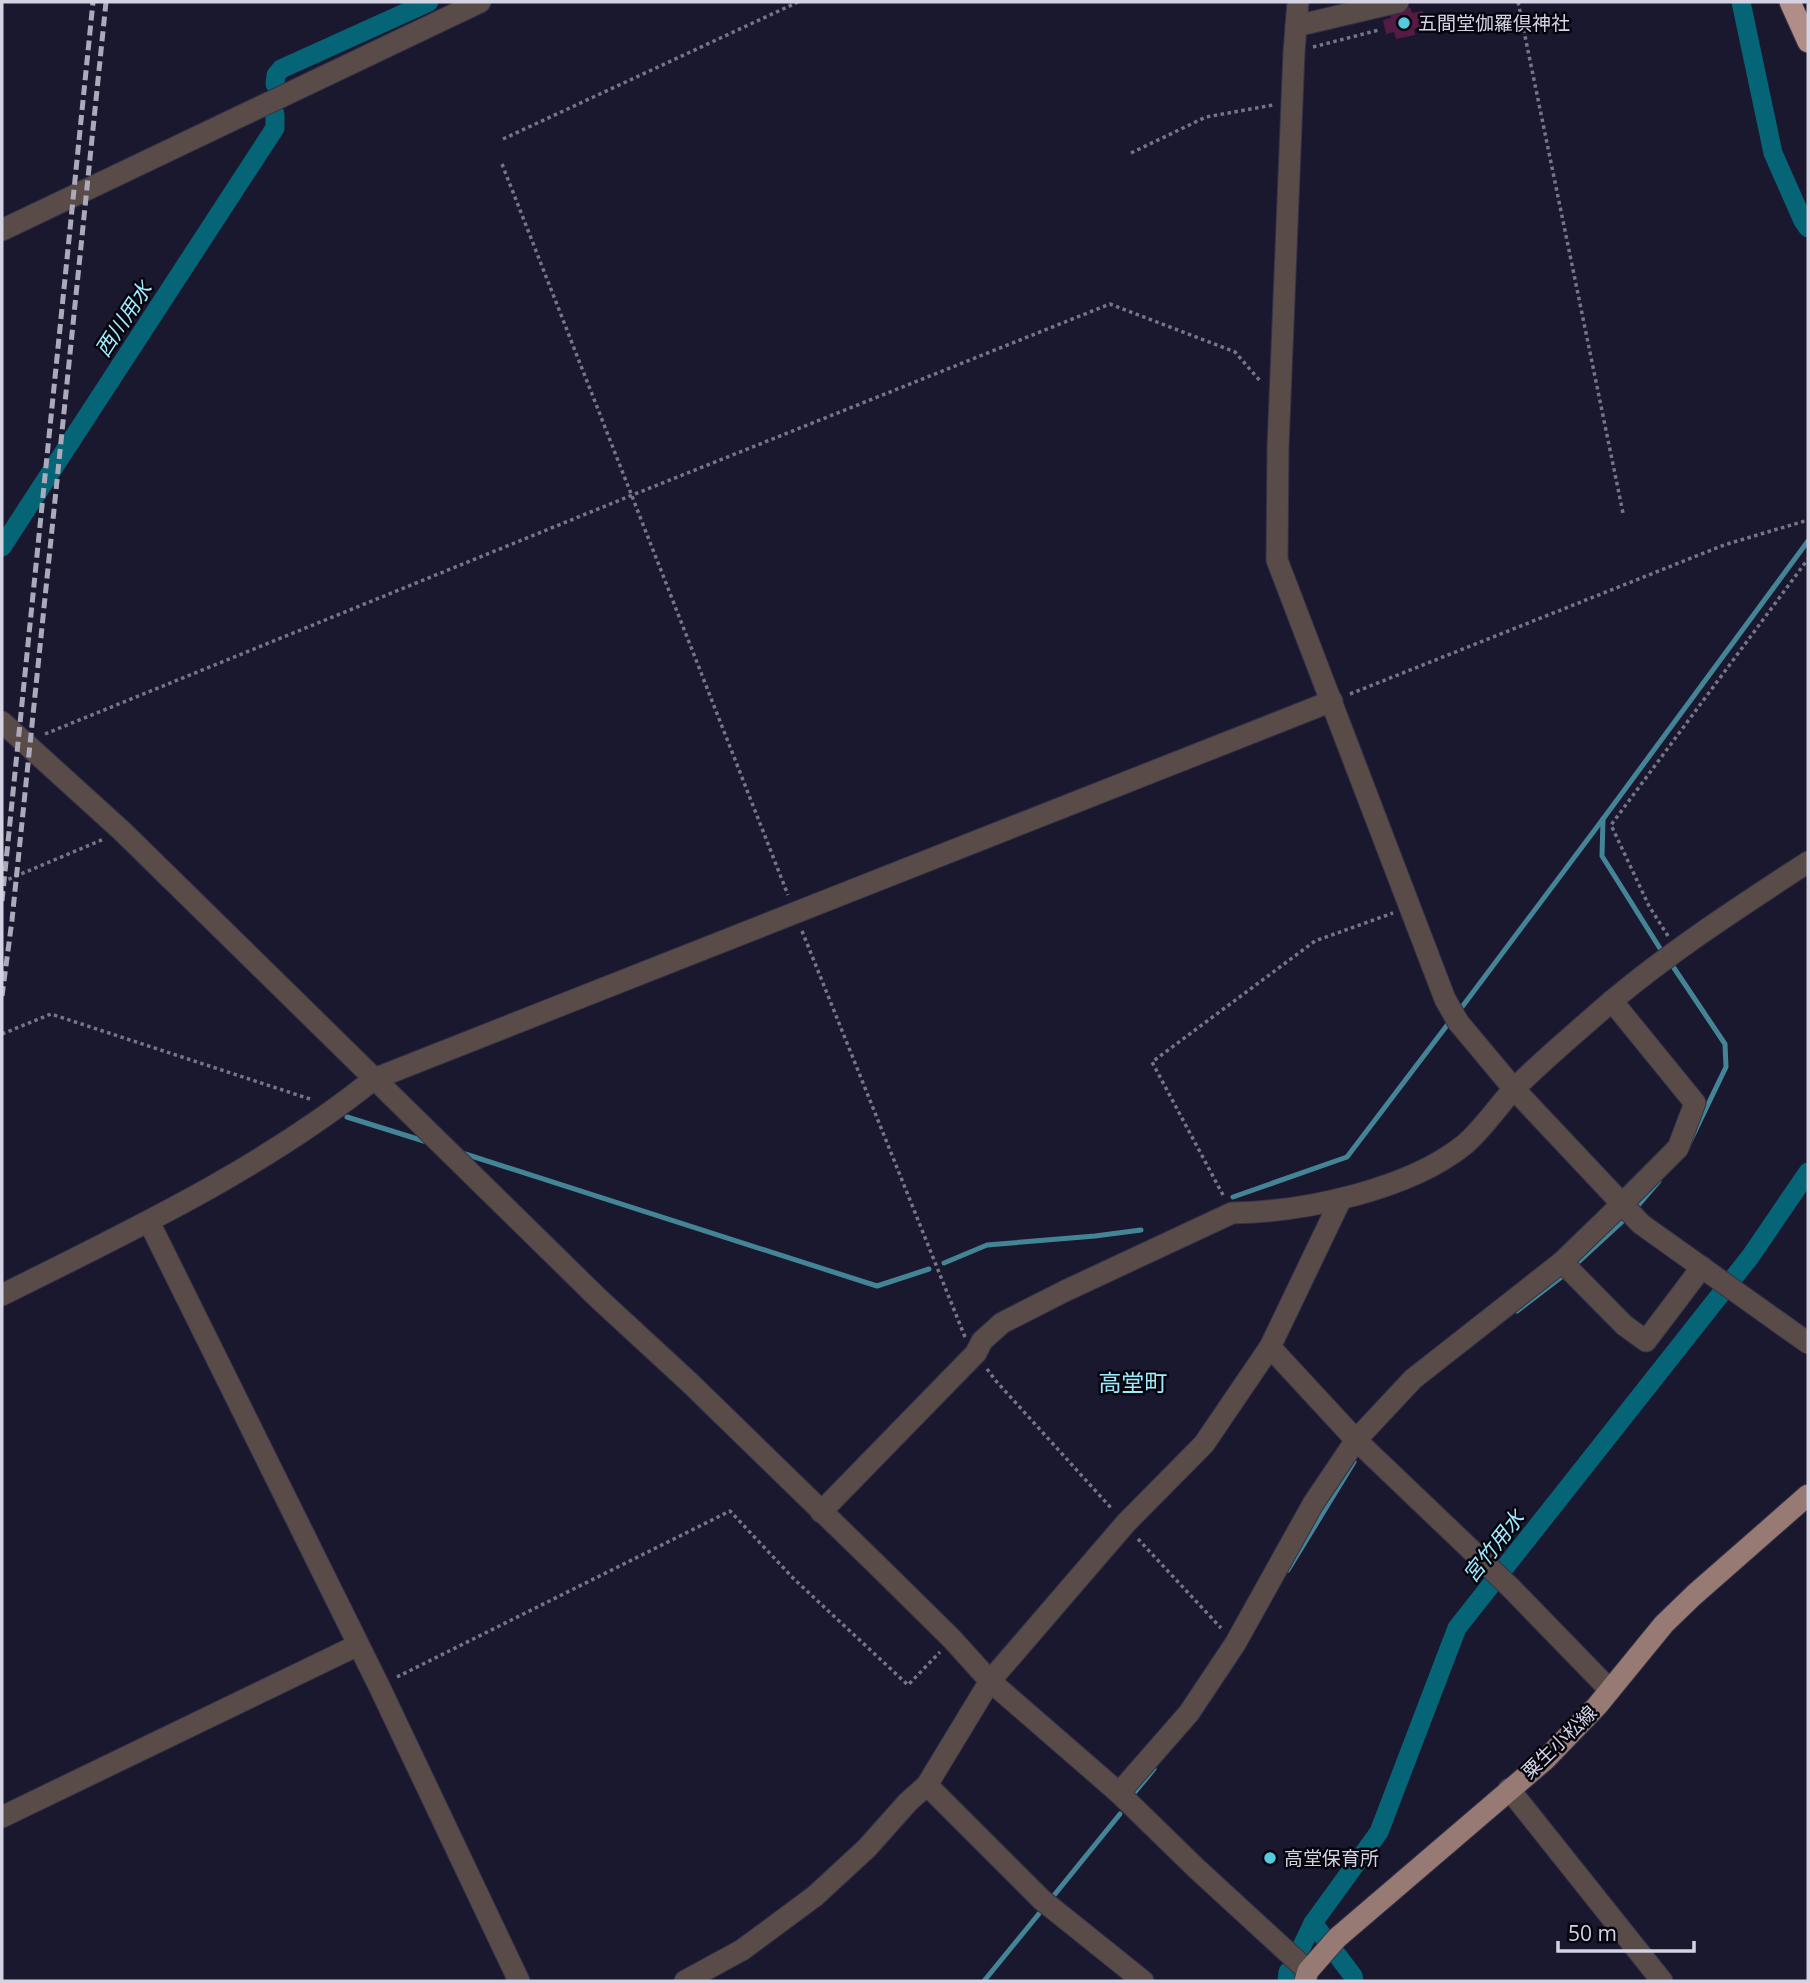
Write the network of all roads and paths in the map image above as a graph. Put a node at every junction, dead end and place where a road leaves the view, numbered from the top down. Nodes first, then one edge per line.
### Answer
1 (480, 2) edge
2 (798, 2) edge
3 (1298, 2) edge
4 (1398, 2) edge
5 (1518, 2) edge
6 (1790, 2) edge
7 (1296, 26) junction
8 (1379, 30) dead end
9 (1808, 42) edge
10 (1294, 52) junction
11 (1293, 102) junction
12 (503, 139) dead end
13 (1130, 153) dead end
14 (502, 164) dead end
15 (2, 229) edge
16 (1281, 407) junction
17 (630, 496) junction
18 (1623, 513) dead end
19 (1808, 520) edge
20 (1808, 559) edge
21 (1332, 701) junction
22 (2, 722) edge
23 (24, 743) junction
24 (122, 831) junction
25 (1808, 862) edge
26 (2, 882) edge
27 (1410, 906) junction
28 (795, 913) junction
29 (1677, 949) junction
30 (1612, 1001) junction
31 (2, 1034) edge
32 (374, 1079) junction
33 (1514, 1089) junction
34 (338, 1108) junction
35 (1341, 1199) junction
36 (1623, 1203) junction
37 (1232, 1213) junction
38 (149, 1222) junction
39 (1562, 1262) junction
40 (1707, 1271) junction
41 (2, 1295) edge
42 (1808, 1343) edge
43 (1270, 1347) junction
44 (976, 1353) junction
45 (1358, 1442) junction
46 (1808, 1495) edge
47 (821, 1512) junction
48 (1126, 1523) junction
49 (952, 1639) junction
50 (358, 1644) junction
51 (1236, 1644) junction
52 (990, 1681) junction
53 (379, 1686) junction
54 (1610, 1690) junction
55 (927, 1785) junction
56 (1509, 1789) junction
57 (1119, 1793) junction
58 (2, 1817) edge
59 (1310, 1971) edge
60 (519, 1981) edge
61 (685, 1981) edge
62 (1143, 1981) edge
63 (1661, 1981) edge

1 - 15 street
2 - 12 path
3 - 7 street
4 - 7 street
5 - 18 path
6 - 9 highway
7 - 10 street
8 - 10 path
10 - 11 street
11 - 13 path
11 - 16 street
14 - 17 path
16 - 17 path
16 - 21 street
17 - 23 path
17 - 28 path
19 - 21 path
20 - 29 path
21 - 27 street
21 - 28 street
22 - 23 street
23 - 24 street
24 - 26 path
24 - 32 street
25 - 29 street
27 - 33 street
27 - 37 path
28 - 32 street
28 - 44 path
29 - 30 street
30 - 33 street
30 - 36 street
31 - 34 path
32 - 34 street
32 - 47 street
33 - 35 street
33 - 36 street
34 - 38 street
35 - 37 street
35 - 43 street
36 - 39 street
36 - 40 street
37 - 44 street
38 - 41 street
38 - 50 street
39 - 40 street
39 - 45 street
40 - 42 street
43 - 45 street
43 - 48 street
44 - 47 street
44 - 48 path
45 - 51 street
45 - 54 street
46 - 54 main road, 粟生小松線
47 - 49 street
48 - 51 path
48 - 52 street
49 - 52 street
49 - 53 path
50 - 53 street
50 - 58 street
51 - 57 street
52 - 55 street
52 - 57 street
53 - 60 street
54 - 56 main road, 粟生小松線
55 - 61 street
55 - 62 street
56 - 59 main road, 粟生小松線
56 - 63 street
57 - 59 street

